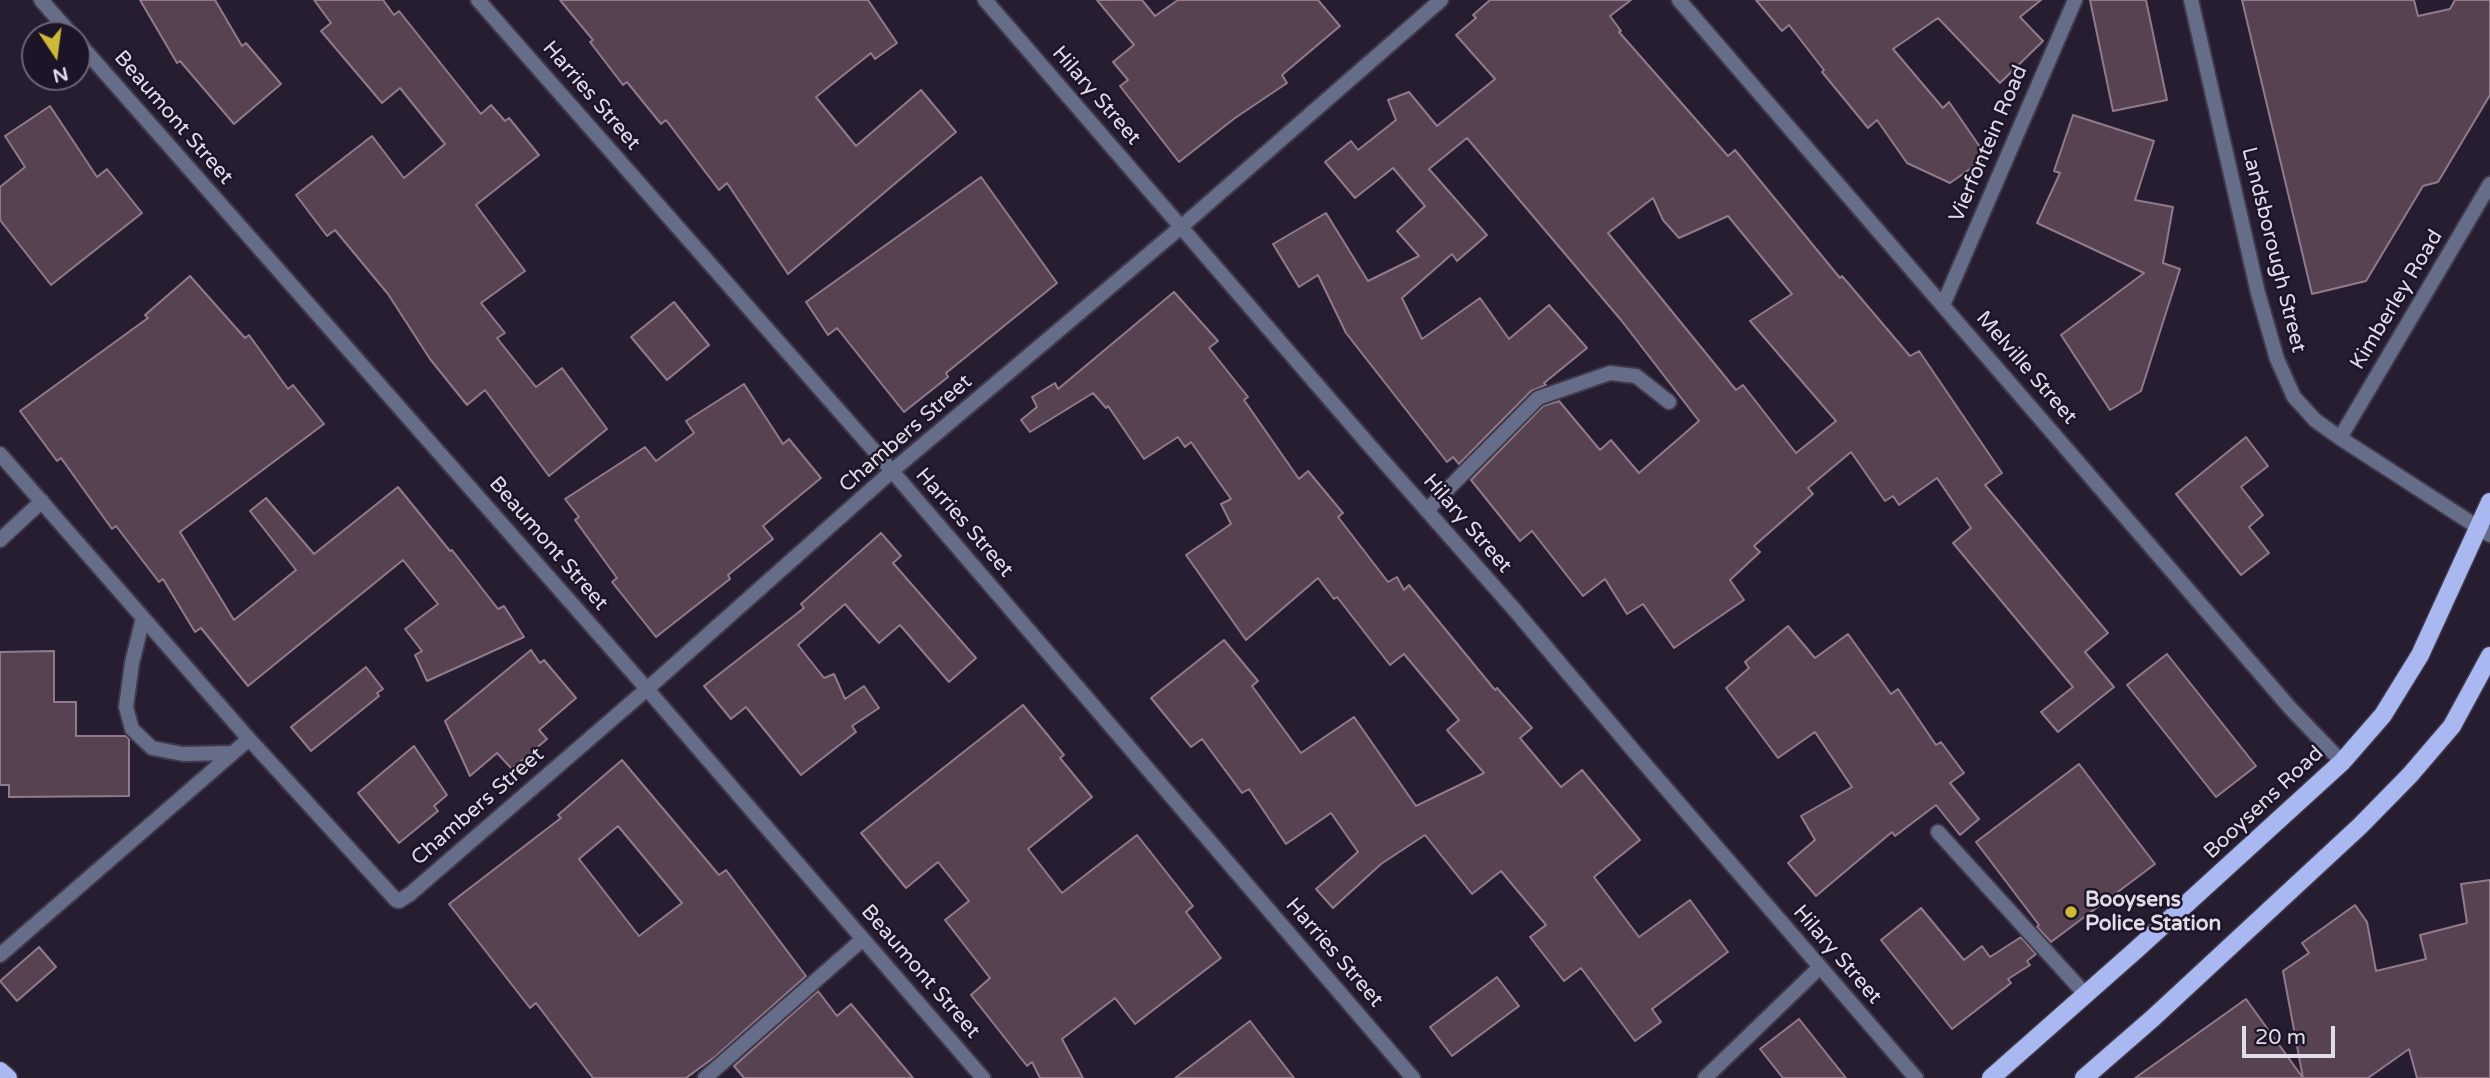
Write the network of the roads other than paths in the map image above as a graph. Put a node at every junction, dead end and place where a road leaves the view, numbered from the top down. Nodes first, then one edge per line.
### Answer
1 (41, 0) edge
2 (478, 0) edge
3 (985, 0) edge
4 (1441, 0) edge
5 (1679, 0) edge
6 (2075, 0) edge
7 (2191, 0) edge
8 (60, 21) edge
9 (91, 57) edge
10 (2490, 184) edge
11 (1181, 227) junction
12 (1943, 304) junction
13 (1669, 402) dead end
14 (2340, 438) junction
15 (0, 454) edge
16 (892, 471) junction
17 (42, 502) junction
18 (2490, 502) edge
19 (1427, 510) junction
20 (2484, 532) edge
21 (0, 540) edge
22 (144, 618) junction
23 (2490, 656) edge
24 (647, 689) junction
25 (249, 739) junction
26 (233, 753) junction
27 (2342, 762) junction
28 (1938, 832) dead end
29 (863, 939) junction
30 (0, 955) edge
31 (1820, 967) junction
32 (2086, 995) junction
33 (0, 1071) edge
34 (8, 1078) edge
35 (705, 1078) edge
36 (983, 1078) edge
37 (1413, 1078) edge
38 (1705, 1078) edge
39 (1916, 1078) edge
40 (1991, 1078) edge
41 (2084, 1078) edge

1 - 8 street
2 - 16 street, Harries Street
3 - 11 street, Hilary Street
4 - 11 street, Chambers Street
5 - 12 street, Melville Street
6 - 12 street, Vierfontein Road
7 - 14 street, Landsborough Street
9 - 24 street, Beaumont Street
10 - 14 street, Kimberley Road
11 - 16 street, Chambers Street
11 - 19 street, Hilary Street
12 - 27 street, Melville Street
13 - 19 street
14 - 20 street, Landsborough Street
15 - 17 street
16 - 24 street, Chambers Street
16 - 37 street, Harries Street
17 - 21 street
17 - 22 street
18 - 20 main road, Booysens Road
19 - 31 street, Hilary Street
20 - 27 main road, Booysens Road
22 - 25 street
22 - 26 street
23 - 41 main road
24 - 25 street, Chambers Street
24 - 29 street, Beaumont Street
25 - 26 street
26 - 30 street
27 - 32 main road, Booysens Road
28 - 32 street
29 - 35 street
29 - 36 street, Beaumont Street
31 - 38 street
31 - 39 street, Hilary Street
32 - 40 main road, Booysens Road
33 - 34 main road

